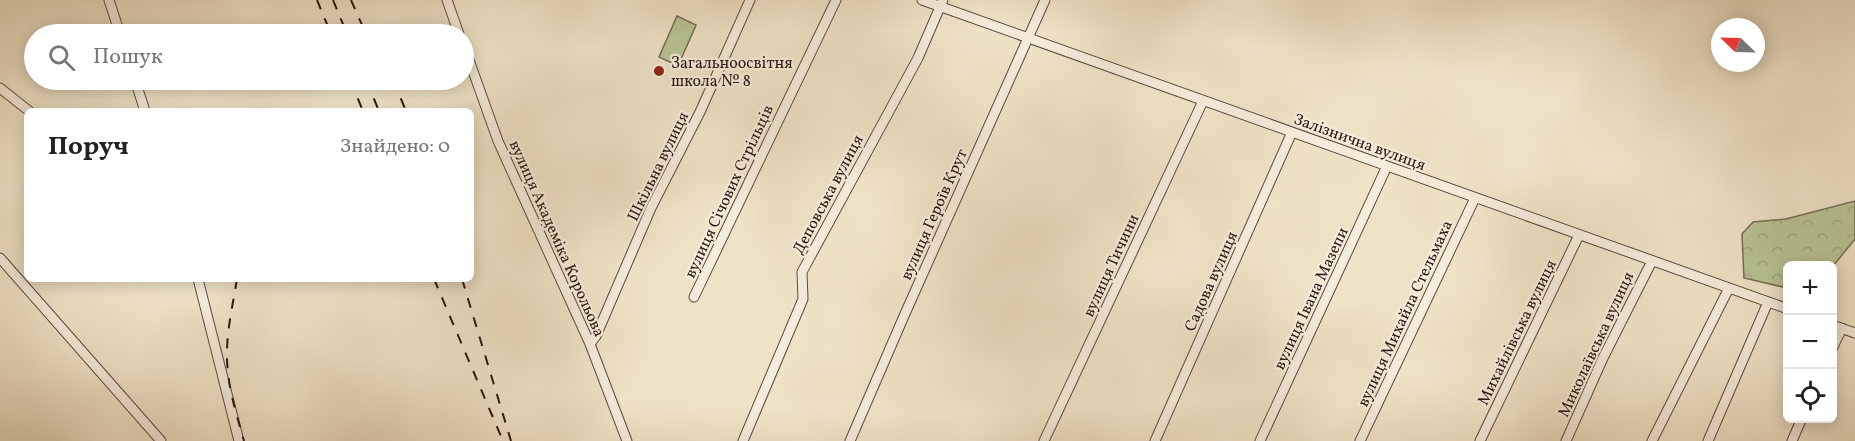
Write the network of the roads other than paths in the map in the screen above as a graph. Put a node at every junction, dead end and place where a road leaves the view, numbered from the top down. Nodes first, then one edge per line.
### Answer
1 (109, 0) edge
2 (447, 0) edge
3 (750, 0) edge
4 (836, 0) edge
5 (922, 0) edge
6 (1046, 0) edge
7 (942, 4) edge
8 (117, 24) edge
9 (455, 24) edge
10 (1028, 38) junction
11 (474, 74) edge
12 (0, 88) edge
13 (138, 90) edge
14 (1203, 101) junction
15 (25, 108) edge
16 (144, 108) edge
17 (1292, 132) junction
18 (1387, 166) junction
19 (1475, 198) junction
20 (1579, 235) junction
21 (0, 258) edge
22 (1652, 261) junction
23 (199, 282) edge
24 (1729, 288) junction
25 (694, 297) dead end
26 (1768, 302) junction
27 (1783, 307) edge
28 (1837, 326) edge
29 (1855, 333) edge
30 (590, 344) junction
31 (1800, 423) edge
32 (161, 441) edge
33 (239, 441) edge
34 (627, 441) edge
35 (743, 441) edge
36 (850, 441) edge
37 (1044, 441) edge
38 (1155, 441) edge
39 (1260, 441) edge
40 (1360, 441) edge
41 (1480, 441) edge
42 (1566, 441) edge
43 (1652, 441) edge
44 (1708, 441) edge
45 (1792, 441) edge

1 - 8 street
2 - 9 street
3 - 30 street, Шкільна вулиця
4 - 25 street, вулиця Січових Стрільців
5 - 7 street, Залізнична вулиця
6 - 10 street, вулиця Героїв Крут
7 - 10 street, Залізнична вулиця
7 - 35 street, Деповська вулиця
10 - 14 street, Залізнична вулиця
10 - 36 street, вулиця Героїв Крут
11 - 30 street, вулиця Академіка Корольова
12 - 15 street
13 - 16 street
14 - 17 street, Залізнична вулиця
14 - 37 street, вулиця Тичини
17 - 18 street, Залізнична вулиця
17 - 38 street, Садова вулиця
18 - 19 street, Залізнична вулиця
18 - 39 street, вулиця Івана Мазепи
19 - 20 street, Залізнична вулиця
19 - 40 street, вулиця Михайла Стельмаха
20 - 22 street, Залізнична вулиця
20 - 41 street, Михайлівська вулиця
21 - 32 street
22 - 24 street, Залізнична вулиця
22 - 42 street, Миколаївська вулиця
23 - 33 street
24 - 26 street, Залізнична вулиця
24 - 43 street
26 - 27 street, Залізнична вулиця
26 - 44 street
28 - 29 street
30 - 34 street, вулиця Академіка Корольова
31 - 45 street

